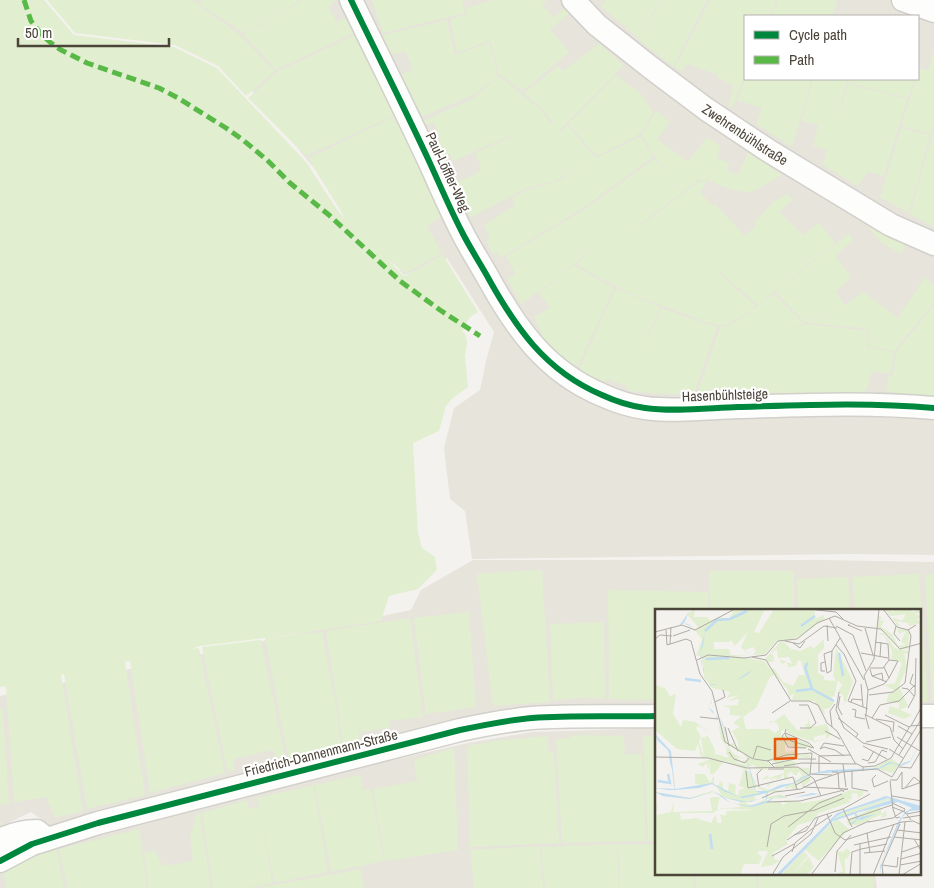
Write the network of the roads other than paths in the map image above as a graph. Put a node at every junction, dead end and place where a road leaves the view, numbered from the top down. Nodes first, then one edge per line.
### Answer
1 (351, 0) edge
2 (573, 0) edge
3 (903, 0) edge
4 (934, 11) edge
5 (934, 244) edge
6 (534, 348) joint
7 (934, 408) edge
8 (655, 716) edge
9 (47, 839) junction
10 (0, 840) edge
11 (0, 861) edge

1 - 6 street, Paul-Löffler-Weg
2 - 5 street, Zwehrenbühlstraße
3 - 4 street
6 - 7 street, Hasenbühlsteige
8 - 9 street, Friedrich-Dannenmann-Straße
9 - 10 street
9 - 11 street, Friedrich-Dannenmann-Straße

